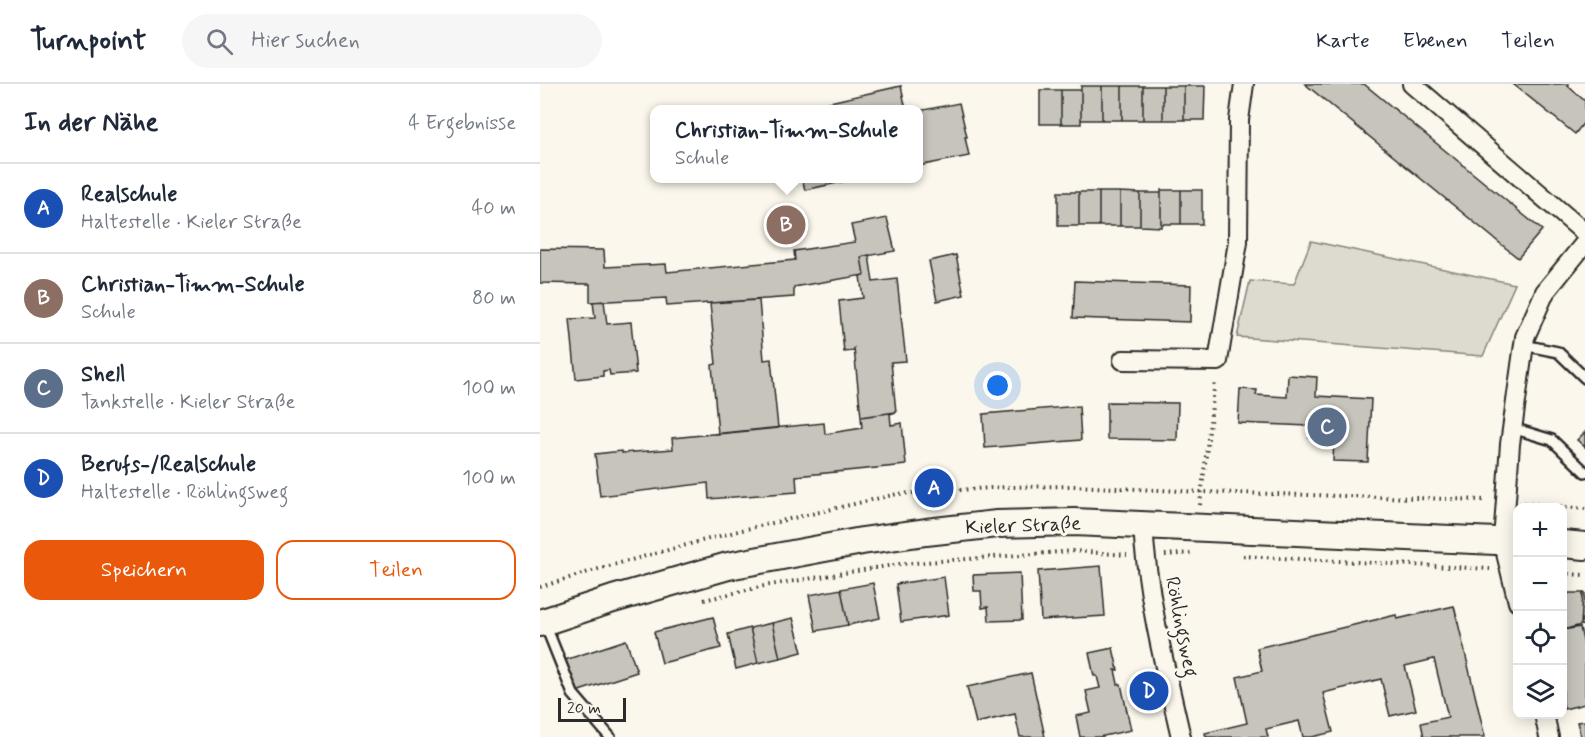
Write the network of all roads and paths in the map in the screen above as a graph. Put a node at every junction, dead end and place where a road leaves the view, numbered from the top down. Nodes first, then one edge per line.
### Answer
1 (1244, 84) edge
2 (1412, 84) edge
3 (1584, 242) edge
4 (1523, 345) junction
5 (1123, 360) dead end
6 (1218, 361) junction
7 (1585, 378) edge
8 (1512, 428) junction
9 (1585, 472) edge
10 (1143, 525) junction
11 (1198, 529) junction
12 (1510, 541) edge
13 (1567, 544) edge
14 (1585, 546) edge
15 (1145, 556) junction
16 (1241, 556) dead end
17 (1510, 570) junction
18 (1567, 574) edge
19 (1585, 575) edge
20 (1513, 582) edge
21 (698, 601) dead end
22 (542, 622) edge
23 (1545, 719) edge
24 (610, 737) edge
25 (1181, 737) edge
26 (1550, 737) edge

1 - 6 street
2 - 3 street
3 - 4 street
4 - 7 lane
4 - 8 street
5 - 6 street
6 - 11 path
8 - 9 lane
8 - 12 street
10 - 11 main road, Kieler Straße
10 - 15 street, Röhlingsweg
10 - 22 main road, Kieler Straße
11 - 12 main road, Kieler Straße
11 - 15 path
12 - 17 street
13 - 14 main road
15 - 21 path
15 - 25 street, Röhlingsweg
16 - 17 path
17 - 20 street
18 - 19 path
22 - 24 lane
23 - 26 street

